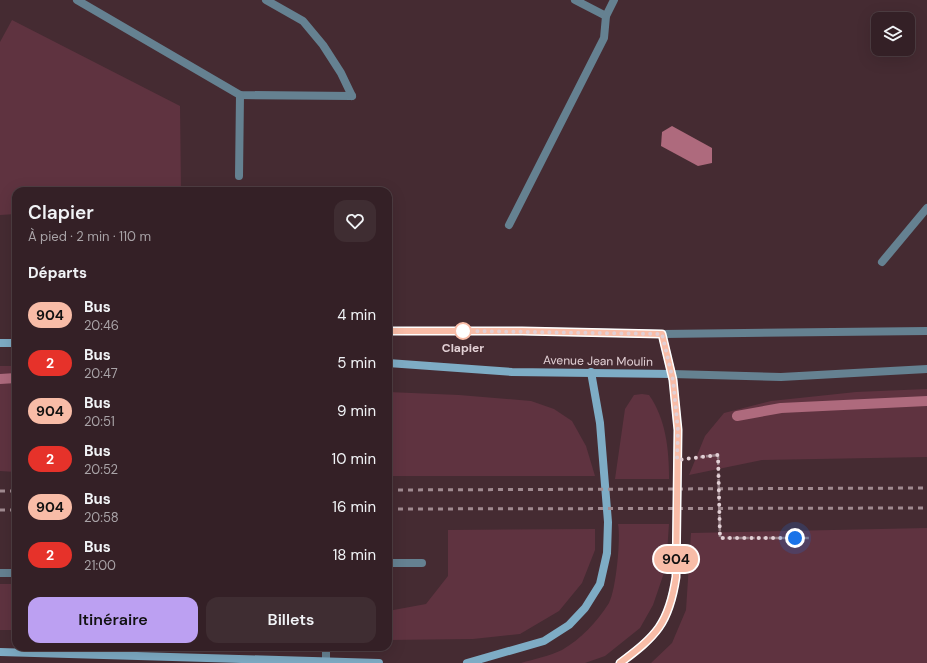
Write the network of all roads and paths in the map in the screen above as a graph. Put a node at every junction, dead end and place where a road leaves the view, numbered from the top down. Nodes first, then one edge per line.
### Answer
1 (77, 0) edge
2 (266, 0) edge
3 (575, 0) edge
4 (614, 0) edge
5 (606, 16) junction
6 (240, 94) junction
7 (239, 176) dead end
8 (927, 208) edge
9 (509, 226) dead end
10 (882, 262) dead end
11 (927, 331) edge
12 (392, 332) edge
13 (662, 334) junction
14 (0, 343) edge
15 (12, 343) edge
16 (392, 363) edge
17 (927, 369) edge
18 (591, 372) junction
19 (672, 374) junction
20 (677, 460) junction
21 (810, 538) dead end
22 (392, 563) edge
23 (422, 563) dead end
24 (0, 573) edge
25 (12, 573) edge
26 (326, 651) edge
27 (0, 652) edge
28 (326, 661) junction
29 (380, 663) edge
30 (467, 663) edge
31 (620, 663) edge

1 - 6 street
2 - 6 street
3 - 5 street
4 - 5 street
5 - 9 street
6 - 7 street
8 - 10 street
11 - 13 street
12 - 13 main road
13 - 19 main road
14 - 15 main road
16 - 18 main road, Avenue Jean Moulin
17 - 19 street, Avenue Jean Moulin
18 - 19 main road, Avenue Jean Moulin
18 - 30 main road
19 - 20 main road
20 - 21 path
20 - 31 main road
22 - 23 street
24 - 25 street
26 - 28 street
27 - 28 main road
28 - 29 main road

